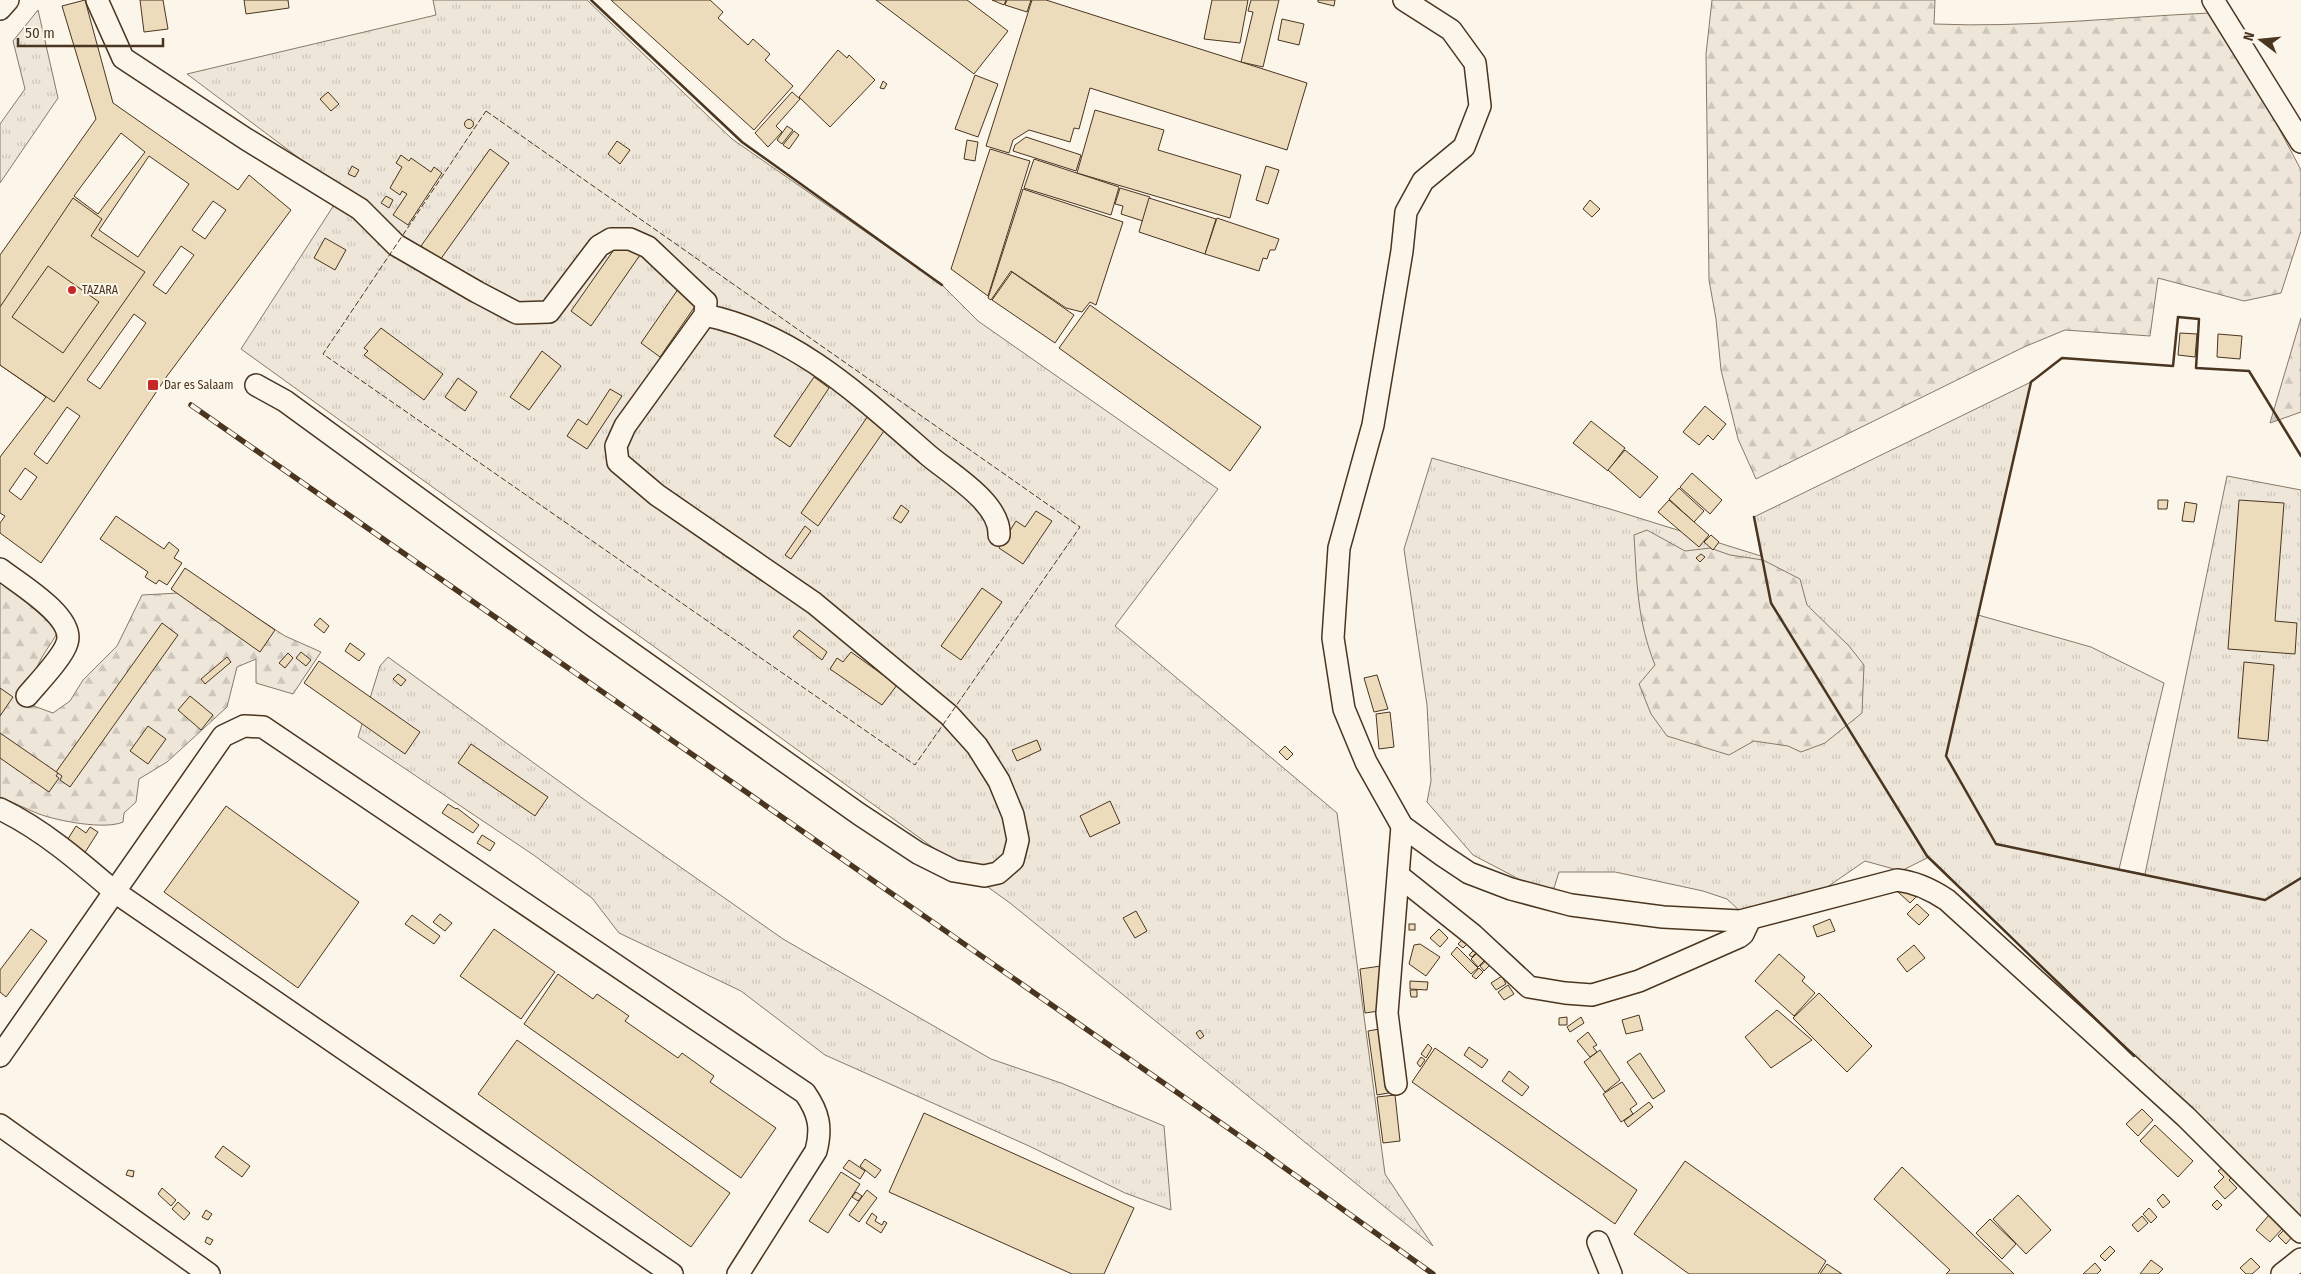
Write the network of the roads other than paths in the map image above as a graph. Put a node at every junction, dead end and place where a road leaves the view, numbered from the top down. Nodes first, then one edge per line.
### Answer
1 (8, 0) edge
2 (97, 0) edge
3 (1404, 0) edge
4 (2213, 0) edge
5 (0, 9) edge
6 (2301, 142) edge
7 (704, 315) junction
8 (256, 384) dead end
9 (999, 535) dead end
10 (0, 569) edge
11 (27, 696) dead end
12 (0, 810) edge
13 (1402, 826) junction
14 (1399, 876) junction
15 (114, 892) junction
16 (1750, 919) junction
17 (0, 1056) edge
18 (1396, 1084) dead end
19 (0, 1125) edge
20 (2301, 1232) edge
21 (1598, 1242) dead end
22 (2301, 1259) edge
23 (209, 1274) edge
24 (672, 1274) edge
25 (738, 1274) edge
26 (1611, 1274) edge
27 (2282, 1274) edge

1 - 5 lane
2 - 7 lane
3 - 13 lane
4 - 6 lane
7 - 8 lane
7 - 9 lane
10 - 11 lane
12 - 15 lane
13 - 14 lane
13 - 16 lane
14 - 16 lane
14 - 18 lane
15 - 17 lane
15 - 24 lane
15 - 25 lane
16 - 20 lane
19 - 23 lane
21 - 26 lane
22 - 27 lane

